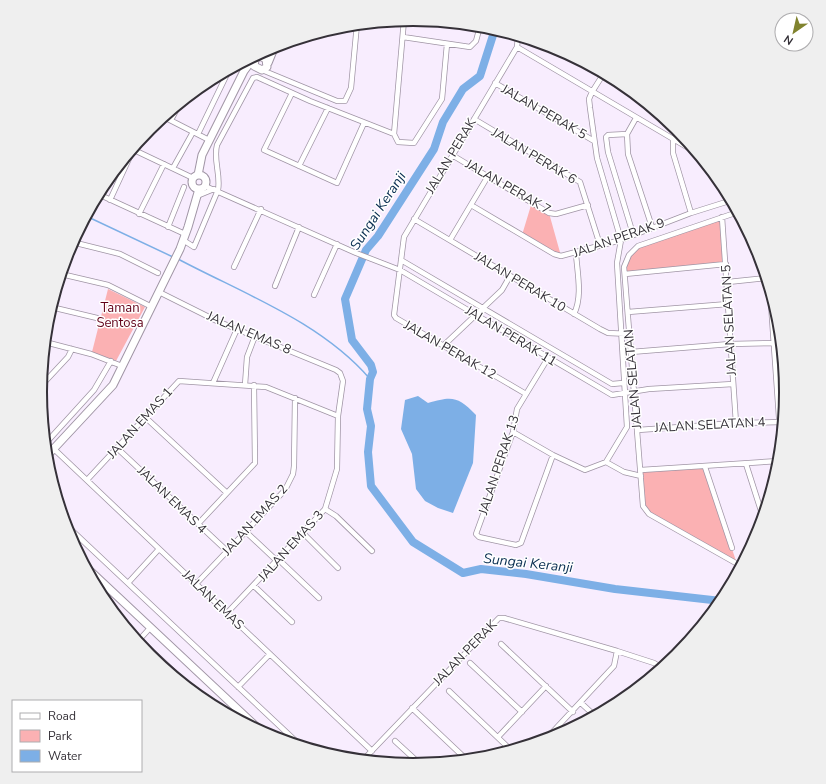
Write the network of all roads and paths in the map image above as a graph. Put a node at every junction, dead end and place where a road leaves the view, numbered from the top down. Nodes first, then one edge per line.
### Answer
1 (404, 26) edge
2 (355, 31) edge
3 (478, 32) edge
4 (403, 37) junction
5 (518, 41) edge
6 (447, 44) junction
7 (517, 47) junction
8 (261, 59) edge
9 (259, 60) edge
10 (248, 66) edge
11 (259, 70) junction
12 (242, 75) junction
13 (278, 76) junction
14 (601, 78) edge
15 (223, 79) edge
16 (495, 83) junction
17 (592, 92) junction
18 (292, 93) junction
19 (328, 108) junction
20 (224, 110) junction
21 (233, 115) junction
22 (173, 116) edge
23 (636, 118) junction
24 (474, 119) junction
25 (171, 120) joint
26 (364, 123) junction
27 (196, 133) junction
28 (394, 134) junction
29 (627, 134) junction
30 (209, 140) junction
31 (672, 140) junction
32 (594, 141) junction
33 (684, 146) edge
34 (138, 151) edge
35 (452, 155) junction
36 (164, 164) junction
37 (125, 166) edge
38 (299, 166) junction
39 (173, 168) junction
40 (195, 176) junction
41 (488, 176) junction
42 (202, 187) junction
43 (184, 188) dead end
44 (216, 190) junction
45 (197, 196) junction
46 (104, 197) edge
47 (110, 200) junction
48 (725, 201) edge
49 (471, 205) junction
50 (588, 205) junction
51 (260, 209) junction
52 (691, 213) junction
53 (139, 214) junction
54 (732, 214) edge
55 (722, 217) junction
56 (414, 219) junction
57 (168, 227) junction
58 (299, 227) junction
59 (652, 227) junction
60 (633, 234) junction
61 (184, 237) junction
62 (450, 240) junction
63 (621, 240) junction
64 (79, 244) edge
65 (337, 244) junction
66 (600, 245) junction
67 (576, 253) junction
68 (401, 260) junction
69 (726, 264) junction
70 (234, 267) dead end
71 (400, 270) junction
72 (158, 273) dead end
73 (625, 274) junction
74 (66, 275) edge
75 (510, 276) junction
76 (761, 278) edge
77 (728, 282) junction
78 (275, 286) dead end
79 (159, 292) junction
80 (314, 295) dead end
81 (728, 304) junction
82 (152, 307) junction
83 (57, 308) edge
84 (483, 308) junction
85 (628, 312) junction
86 (475, 314) junction
87 (574, 314) junction
88 (97, 318) dead end
89 (772, 319) edge
90 (237, 329) junction
91 (620, 334) junction
92 (630, 334) junction
93 (255, 336) junction
94 (50, 343) edge
95 (773, 343) junction
96 (730, 344) junction
97 (443, 346) junction
98 (72, 349) junction
99 (631, 352) junction
100 (548, 358) junction
101 (111, 361) junction
102 (122, 366) junction
103 (340, 373) joint
104 (48, 380) edge
105 (213, 383) junction
106 (623, 383) junction
107 (733, 384) junction
108 (245, 385) junction
109 (254, 385) junction
110 (634, 392) junction
111 (526, 394) junction
112 (624, 394) junction
113 (295, 398) junction
114 (778, 405) edge
115 (338, 416) junction
116 (145, 417) junction
117 (777, 422) edge
118 (736, 423) junction
119 (59, 430) junction
120 (638, 430) junction
121 (512, 432) junction
122 (66, 437) junction
123 (50, 439) edge
124 (117, 448) junction
125 (54, 449) joint
126 (553, 455) junction
127 (606, 462) junction
128 (772, 462) edge
129 (746, 464) junction
130 (705, 467) junction
131 (641, 470) junction
132 (641, 476) junction
133 (87, 480) junction
134 (227, 493) junction
135 (325, 509) junction
136 (760, 509) edge
137 (198, 524) junction
138 (245, 531) junction
139 (303, 533) junction
140 (76, 534) edge
141 (732, 548) dead end
142 (159, 549) junction
143 (227, 551) junction
144 (372, 551) dead end
145 (277, 560) junction
146 (736, 563) edge
147 (338, 568) dead end
148 (99, 579) edge
149 (128, 583) junction
150 (196, 584) junction
151 (254, 586) junction
152 (319, 598) dead end
153 (227, 613) junction
154 (292, 622) dead end
155 (150, 628) junction
156 (141, 637) edge
157 (501, 644) dead end
158 (617, 651) junction
159 (270, 654) junction
160 (470, 663) dead end
161 (657, 665) edge
162 (546, 686) junction
163 (238, 687) junction
164 (449, 691) dead end
165 (581, 703) junction
166 (412, 708) junction
167 (522, 712) junction
168 (573, 712) junction
169 (591, 712) edge
170 (247, 718) edge
171 (557, 728) edge
172 (498, 737) junction
173 (292, 738) edge
174 (395, 741) dead end
175 (507, 746) edge
176 (372, 751) junction
177 (368, 755) edge
178 (462, 755) edge
179 (413, 758) edge

1 - 4 street
2 - 13 street
3 - 6 street
4 - 6 street
4 - 28 street
5 - 7 street
6 - 28 street
7 - 16 street, JALAN PERAK
7 - 17 street
8 - 11 street
8 - 13 street
9 - 11 street
10 - 12 street
11 - 12 street
11 - 13 street
12 - 20 street
14 - 17 street
15 - 27 street
16 - 24 street, JALAN PERAK
16 - 32 street, JALAN PERAK 5
17 - 23 street
17 - 32 street
18 - 19 street
18 - 21 street
18 - 38 street
19 - 26 street
19 - 38 street
20 - 21 street
20 - 30 street
21 - 44 street
22 - 25 street
23 - 29 street
23 - 31 street
24 - 35 street, JALAN PERAK
24 - 50 street, JALAN PERAK 6
25 - 27 street
26 - 28 street
26 - 38 street
27 - 30 street
27 - 39 street
29 - 59 street
29 - 60 street
30 - 40 street
31 - 33 street
31 - 52 street
32 - 63 street
34 - 36 street
35 - 41 street, JALAN PERAK 7
35 - 56 street, JALAN PERAK
36 - 39 street
36 - 53 street
37 - 47 street
39 - 40 street
40 - 42 street
40 - 42 street
41 - 49 street
41 - 50 street, JALAN PERAK 7
42 - 44 street, JALAN PERAK 11
42 - 45 street
43 - 57 street
44 - 45 street
44 - 51 street, JALAN PERAK 11
44 - 61 street
45 - 61 street
46 - 47 street
47 - 53 street
48 - 52 street, JALAN PERAK 9
49 - 62 street
49 - 67 street, JALAN PERAK 9
50 - 66 street, JALAN PERAK 6
51 - 58 street, JALAN PERAK 11
51 - 70 street
52 - 59 street, JALAN PERAK 9
53 - 57 street
54 - 55 street, JALAN SELATAN
55 - 69 street, JALAN SELATAN 5
55 - 73 street, JALAN SELATAN
56 - 62 street, JALAN PERAK 10
56 - 68 street, JALAN PERAK
57 - 61 street
58 - 65 street, JALAN PERAK 11
58 - 78 street
59 - 60 street, JALAN PERAK 9
60 - 63 street, JALAN PERAK 9
61 - 79 street
62 - 75 street, JALAN PERAK 10
63 - 66 street, JALAN PERAK 9
63 - 91 street
64 - 72 street
65 - 71 street, JALAN PERAK 11
65 - 80 street
66 - 67 street, JALAN PERAK 9
67 - 87 street
68 - 71 street, JALAN PERAK
68 - 84 street, JALAN PERAK 11
69 - 73 street
69 - 77 street, JALAN SELATAN 5
71 - 86 street, JALAN PERAK 11
71 - 97 street, JALAN PERAK 12
73 - 85 street, JALAN SELATAN
74 - 82 street
75 - 84 street
75 - 87 street, JALAN PERAK 10
76 - 77 street
77 - 81 street, JALAN SELATAN 5
79 - 82 street
79 - 90 street, JALAN EMAS 8
81 - 85 street
81 - 96 street, JALAN SELATAN 5
82 - 102 street
83 - 88 street
84 - 86 street
84 - 106 street, JALAN PERAK 11
85 - 92 street, JALAN SELATAN
86 - 97 street
86 - 100 street, JALAN PERAK 11
87 - 91 street, JALAN PERAK 10
89 - 95 street
90 - 93 street, JALAN EMAS 8
90 - 105 street
91 - 92 street, JALAN PERAK 10
91 - 106 street
92 - 99 street, JALAN SELATAN
93 - 103 street, JALAN EMAS 8
93 - 108 street
94 - 98 street
95 - 96 street
95 - 114 street
96 - 99 street
96 - 107 street, JALAN SELATAN 5
97 - 111 street, JALAN PERAK 12
98 - 101 street
98 - 104 street
99 - 110 street, JALAN SELATAN
100 - 111 street, JALAN PERAK 13
100 - 112 street, JALAN PERAK 11
101 - 102 street
101 - 119 street
102 - 122 street
103 - 115 street, JALAN EMAS 3
105 - 108 street, JALAN EMAS 1
105 - 116 street, JALAN EMAS 1
106 - 112 street
107 - 110 street
107 - 118 street, JALAN SELATAN 5
108 - 109 street, JALAN EMAS 1
109 - 113 street, JALAN EMAS 1
109 - 134 street
110 - 112 street
110 - 120 street, JALAN SELATAN
111 - 121 street, JALAN PERAK 13
112 - 127 street
113 - 115 street, JALAN EMAS 1
113 - 138 street, JALAN EMAS 2
115 - 135 street, JALAN EMAS 3
116 - 124 street, JALAN EMAS 1
116 - 134 street
117 - 118 street, JALAN SELATAN 4
118 - 120 street, JALAN SELATAN 4
119 - 122 street
119 - 123 street
120 - 131 street, JALAN SELATAN
121 - 126 street
121 - 126 street, JALAN PERAK 13
122 - 125 street
124 - 133 street, JALAN EMAS 1
124 - 137 street, JALAN EMAS 4
125 - 133 street, JALAN EMAS
126 - 127 street
127 - 132 street
128 - 129 street
129 - 130 street
129 - 136 street
130 - 131 street
130 - 141 street
131 - 132 street, JALAN SELATAN
132 - 146 street, JALAN SELATAN
133 - 142 street, JALAN EMAS
134 - 137 street
135 - 139 street, JALAN EMAS 3
135 - 144 street
137 - 143 street, JALAN EMAS 4
138 - 143 street, JALAN EMAS 2
138 - 145 street
139 - 145 street, JALAN EMAS 3
139 - 147 street
140 - 149 street
142 - 149 street
142 - 150 street, JALAN EMAS
143 - 150 street, JALAN EMAS 2
145 - 151 street, JALAN EMAS 3
145 - 152 street
148 - 155 street
149 - 163 street
150 - 153 street, JALAN EMAS
151 - 153 street, JALAN EMAS 3
151 - 154 street
153 - 159 street, JALAN EMAS
155 - 156 street
155 - 170 street
157 - 162 street
158 - 161 street, JALAN PERAK
158 - 165 street
158 - 166 street, JALAN PERAK
159 - 163 street
159 - 176 street, JALAN EMAS
160 - 167 street
162 - 167 street
162 - 168 street
163 - 173 street
164 - 172 street
165 - 168 street
165 - 169 street
166 - 176 street, JALAN PERAK
166 - 178 street
167 - 172 street
168 - 171 street
172 - 175 street
174 - 179 street
176 - 177 street, JALAN PERAK

